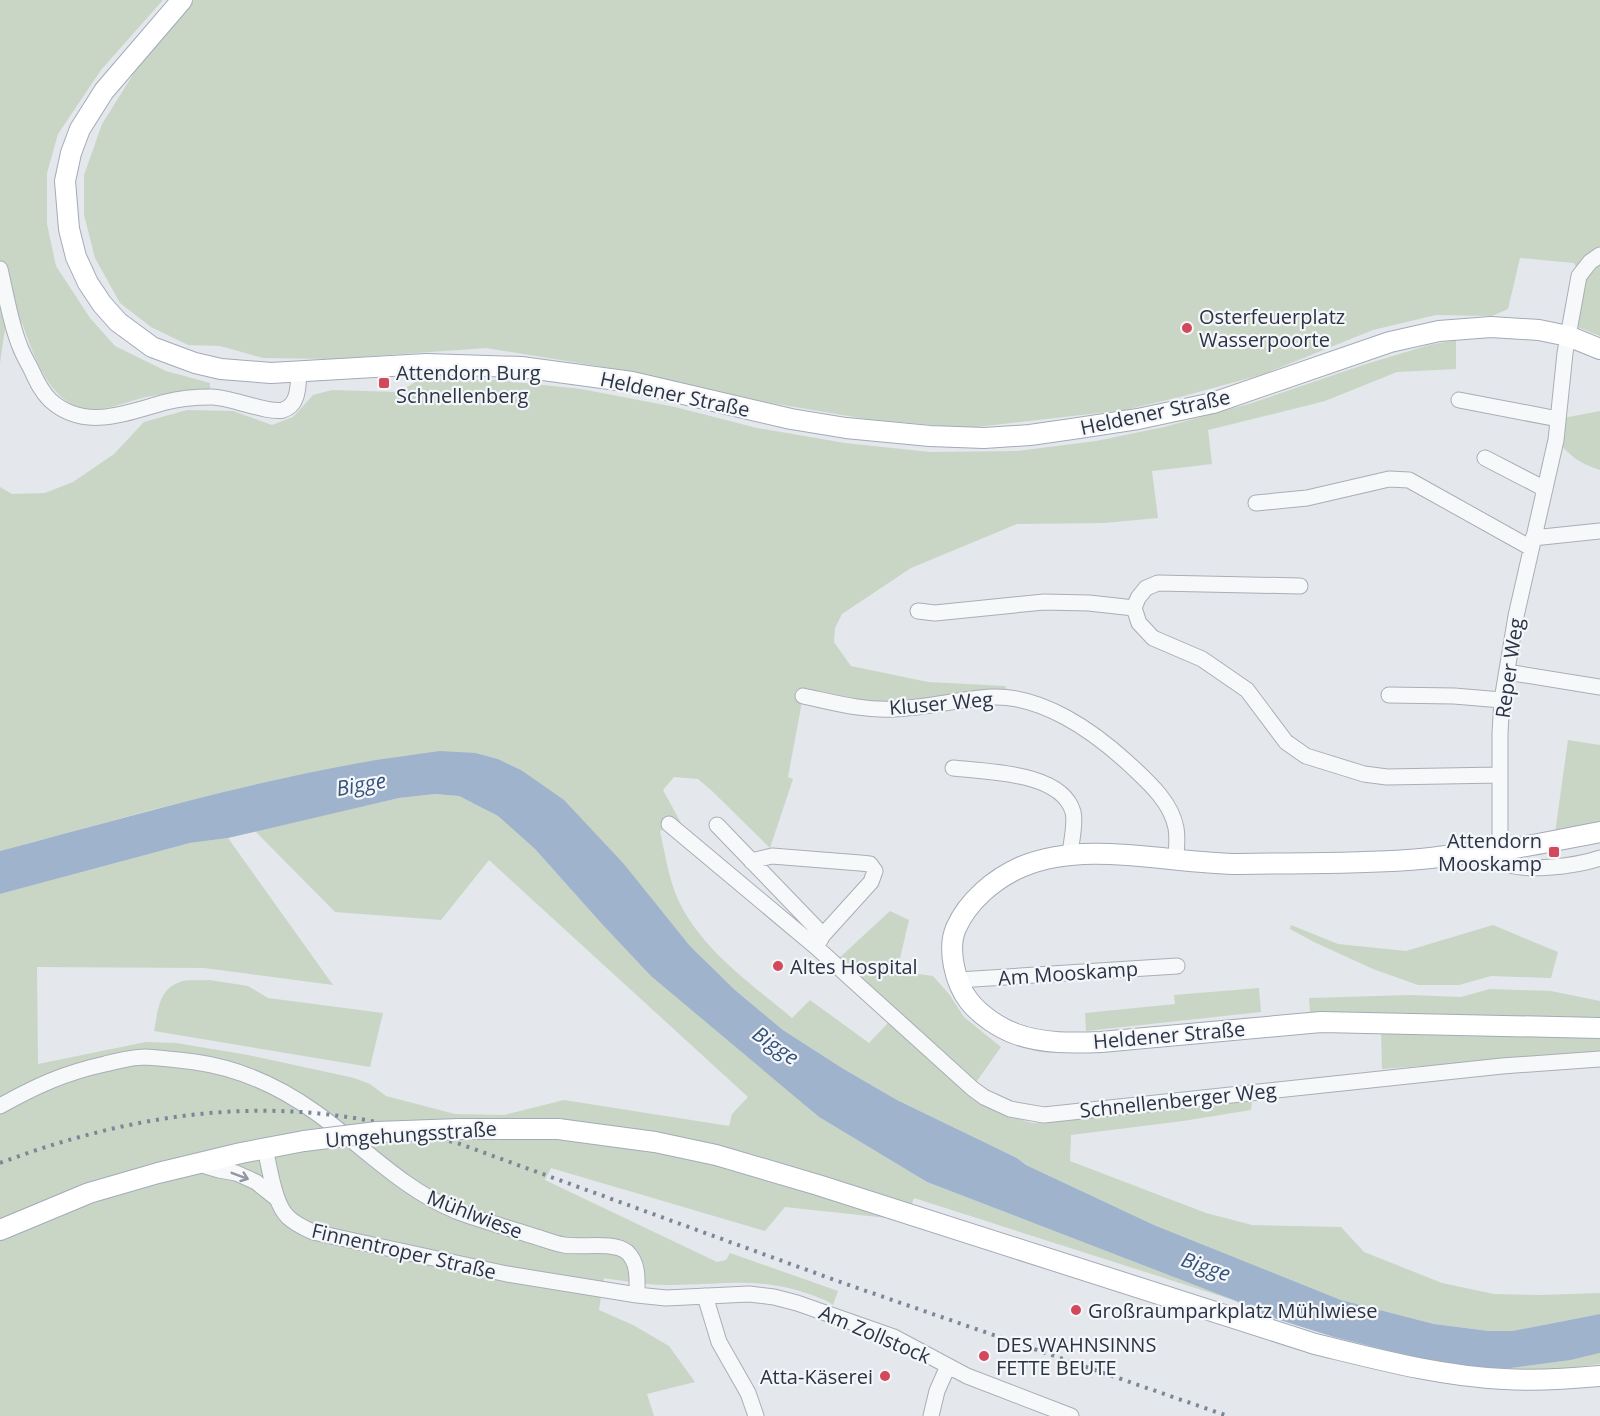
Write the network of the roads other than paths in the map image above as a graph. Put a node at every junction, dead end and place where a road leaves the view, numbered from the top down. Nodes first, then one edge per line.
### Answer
1 (182, 0) edge
2 (1595, 259) edge
3 (0, 269) edge
4 (1568, 336) junction
5 (1600, 349) edge
6 (299, 372) junction
7 (1459, 400) dead end
8 (1558, 419) junction
9 (1485, 458) dead end
10 (1545, 489) junction
11 (1256, 502) dead end
12 (1600, 531) edge
13 (1532, 543) junction
14 (1300, 586) dead end
15 (1134, 608) junction
16 (918, 611) dead end
17 (1507, 672) junction
18 (1600, 687) edge
19 (1389, 695) dead end
20 (803, 696) dead end
21 (1502, 700) junction
22 (953, 768) dead end
23 (1500, 775) junction
24 (669, 824) dead end
25 (717, 825) dead end
26 (1600, 832) edge
27 (1500, 850) junction
28 (1070, 854) junction
29 (1600, 858) edge
30 (1176, 860) junction
31 (751, 861) junction
32 (819, 941) junction
33 (1177, 966) dead end
34 (958, 980) junction
35 (1600, 1028) edge
36 (1600, 1059) edge
37 (0, 1106) edge
38 (265, 1149) junction
39 (199, 1164) junction
40 (276, 1198) junction
41 (0, 1230) edge
42 (637, 1295) junction
43 (705, 1296) junction
44 (948, 1366) junction
45 (1600, 1376) edge
46 (756, 1416) edge
47 (931, 1416) edge
48 (1071, 1416) edge

1 - 6 main road, Heldener Straße
2 - 4 street, Reper Weg
3 - 6 street
4 - 5 main road, Heldener Straße
4 - 6 main road, Heldener Straße
4 - 8 street, Reper Weg
7 - 8 street
8 - 10 street, Reper Weg
9 - 10 street
10 - 13 street, Reper Weg
11 - 13 street
12 - 13 street
13 - 17 street, Reper Weg
14 - 15 street
15 - 16 street
15 - 23 street
17 - 18 street
17 - 21 street, Reper Weg
19 - 21 street
20 - 30 street, Kluser Weg
21 - 23 street, Reper Weg
22 - 28 street
23 - 27 street, Reper Weg
24 - 32 street, Schnellenberger Weg
25 - 31 street, Schnellenberger Weg
26 - 27 main road, Heldener Straße
27 - 29 street
27 - 30 main road, Heldener Straße
28 - 30 main road, Heldener Straße
28 - 34 main road, Heldener Straße
31 - 32 street, Schnellenberger Weg
31 - 32 street
32 - 36 street, Schnellenberger Weg
33 - 34 street, Am Mooskamp
34 - 35 main road, Heldener Straße
37 - 42 street, Mühlwiese
38 - 39 main road
38 - 40 street, Finnentroper Straße
38 - 45 main road, Umgehungsstraße, bridge
39 -> 40 street
39 - 41 main road
40 - 42 street, Finnentroper Straße
42 - 43 street, Finnentroper Straße
43 - 44 street, Am Zollstock
43 - 46 street
44 - 47 street
44 - 48 street, Am Zollstock

